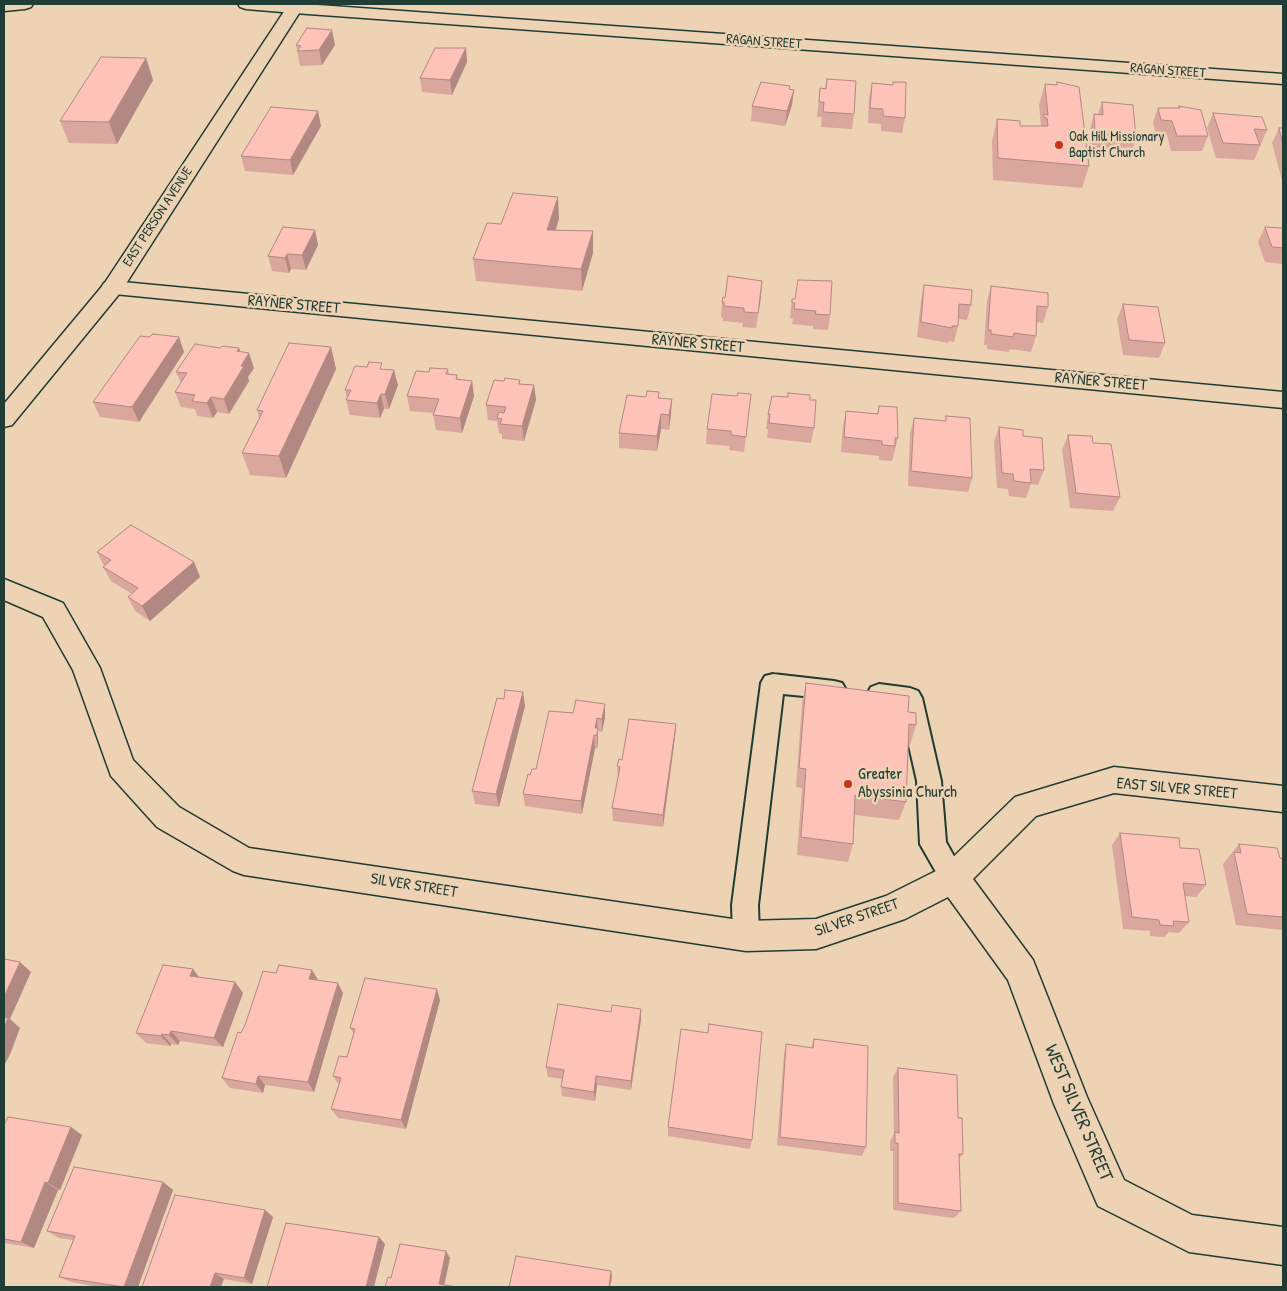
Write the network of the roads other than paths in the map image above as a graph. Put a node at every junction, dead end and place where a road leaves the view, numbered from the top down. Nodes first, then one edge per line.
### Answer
1 (25, 4) edge
2 (246, 4) edge
3 (4, 6) edge
4 (296, 6) edge
5 (1283, 79) edge
6 (112, 288) junction
7 (1283, 400) edge
8 (4, 419) edge
9 (4, 588) edge
10 (1283, 799) edge
11 (953, 878) junction
12 (746, 936) junction
13 (1283, 1246) edge

1 - 3 street
2 - 4 street, RAGAN STREET
4 - 5 street, RAGAN STREET
4 - 6 street, EAST PERSON AVENUE
6 - 7 street, RAYNER STREET
6 - 8 street, EAST PERSON AVENUE
9 - 12 street, SILVER STREET
10 - 11 street, EAST SILVER STREET
11 - 12 street, SILVER STREET
11 - 12 lane
11 - 13 street, WEST SILVER STREET

